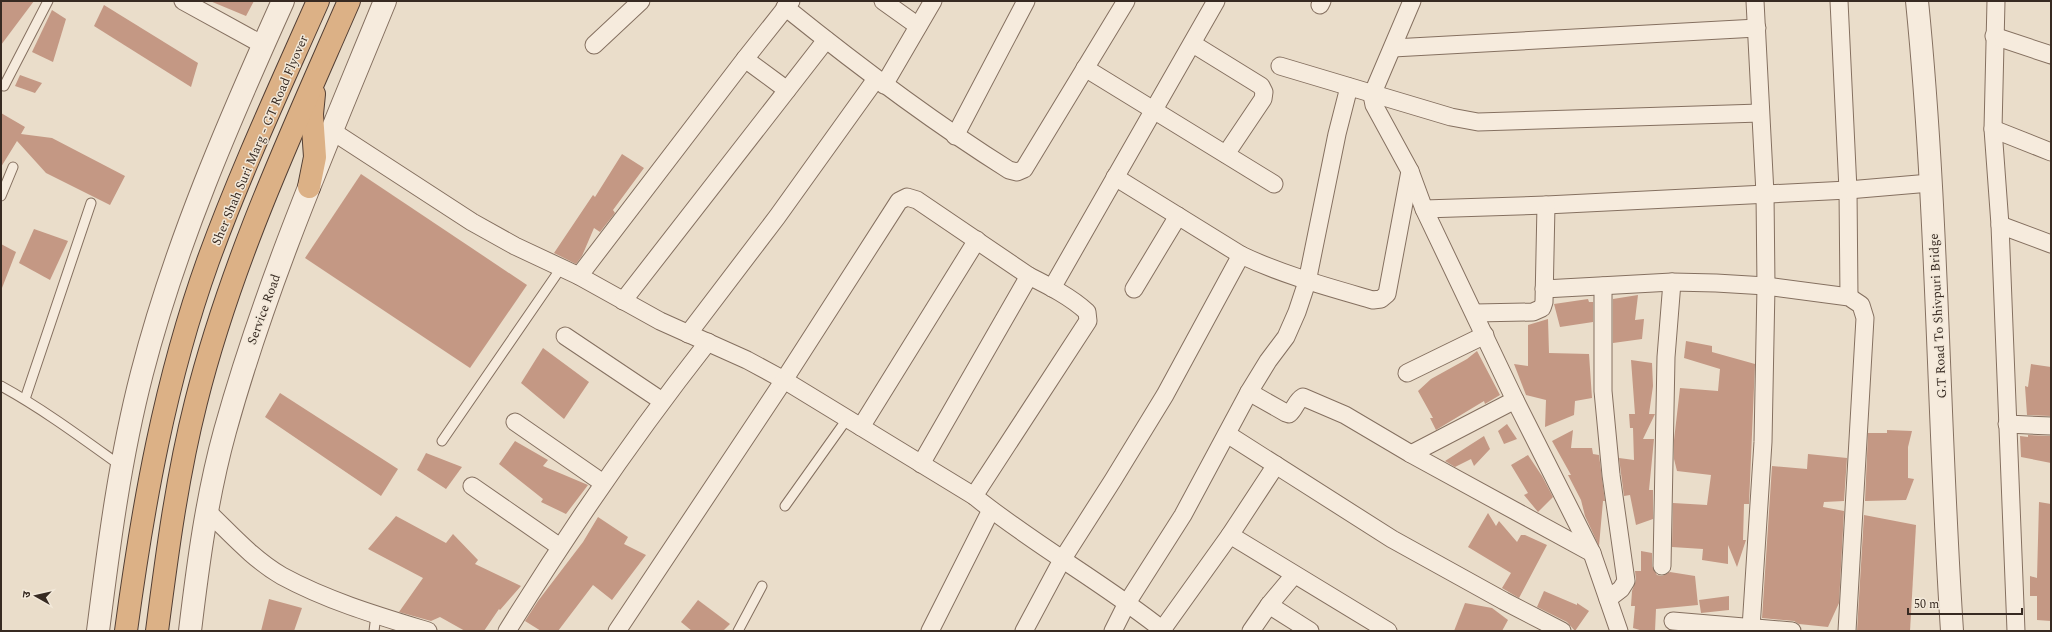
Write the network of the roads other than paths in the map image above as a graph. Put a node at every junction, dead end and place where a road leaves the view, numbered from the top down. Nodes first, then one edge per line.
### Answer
1 (48, 1) edge
2 (183, 1) edge
3 (283, 1) edge
4 (318, 1) edge
5 (349, 1) edge
6 (385, 1) edge
7 (641, 1) edge
8 (883, 1) edge
9 (933, 1) edge
10 (1026, 1) edge
11 (1126, 1) edge
12 (1216, 1) edge
13 (1412, 1) edge
14 (1755, 1) edge
15 (1838, 1) edge
16 (1917, 1) edge
17 (1996, 1) edge
18 (788, 4) edge
19 (918, 26) junction
20 (1757, 28) junction
21 (1994, 36) junction
22 (826, 40) junction
23 (1193, 44) junction
24 (263, 45) junction
25 (594, 45) dead end
26 (1393, 48) junction
27 (2051, 55) edge
28 (745, 59) junction
29 (322, 64) junction
30 (1280, 66) dead end
31 (1086, 68) junction
32 (880, 82) junction
33 (4, 86) dead end
34 (1349, 87) junction
35 (787, 90) junction
36 (1372, 95) junction
37 (1155, 110) junction
38 (1760, 113) junction
39 (1993, 129) junction
40 (332, 131) junction
41 (955, 136) junction
42 (2051, 152) edge
43 (1226, 154) junction
44 (13, 167) dead end
45 (1410, 171) junction
46 (1115, 177) junction
47 (1930, 183) junction
48 (1274, 184) dead end
49 (309, 187) junction
50 (1848, 190) junction
51 (1765, 194) junction
52 (1, 196) edge
53 (91, 203) dead end
54 (1546, 205) junction
55 (1424, 209) junction
56 (1178, 216) junction
57 (2000, 225) junction
58 (977, 240) junction
59 (2051, 244) edge
60 (1241, 255) junction
61 (561, 268) junction
62 (579, 276) junction
63 (1029, 276) junction
64 (1307, 282) junction
65 (1672, 282) junction
66 (1603, 286) junction
67 (1766, 286) junction
68 (1052, 288) junction
69 (1134, 288) dead end
70 (1544, 289) junction
71 (1849, 297) junction
72 (623, 301) junction
73 (1475, 313) junction
74 (688, 334) junction
75 (1484, 335) junction
76 (565, 336) dead end
77 (708, 342) junction
78 (1407, 373) dead end
79 (784, 380) junction
80 (1, 386) edge
81 (1249, 392) junction
82 (24, 399) junction
83 (1515, 400) junction
84 (662, 401) junction
85 (515, 422) dead end
86 (854, 423) junction
87 (2007, 424) junction
88 (2051, 426) edge
89 (1227, 434) junction
90 (442, 442) dead end
91 (1411, 454) junction
92 (921, 464) junction
93 (1276, 465) junction
94 (121, 466) junction
95 (603, 483) junction
96 (472, 486) dead end
97 (974, 496) junction
98 (784, 506) dead end
99 (991, 510) junction
100 (208, 512) junction
101 (1230, 535) junction
102 (560, 547) junction
103 (1592, 553) junction
104 (1062, 560) junction
105 (1662, 566) dead end
106 (1294, 575) junction
107 (762, 586) dead end
108 (1608, 599) junction
109 (1127, 603) junction
110 (1268, 605) junction
111 (1673, 622) dead end
112 (375, 623) edge
113 (1751, 628) junction
114 (1163, 630) edge
115 (98, 631) edge
116 (126, 631) edge
117 (157, 631) edge
118 (190, 631) edge
119 (428, 631) edge
120 (507, 631) edge
121 (617, 631) edge
122 (738, 631) edge
123 (930, 631) edge
124 (1024, 631) edge
125 (1113, 631) edge
126 (1250, 631) edge
127 (1310, 631) edge
128 (1388, 631) edge
129 (1562, 631) edge
130 (1619, 631) edge
131 (1786, 631) edge
132 (1847, 631) edge
133 (1952, 631) edge
134 (2016, 631) edge

1 - 33 lane
2 - 24 street
3 - 24 street
4 - 116 highway, Sher Shah Suri Marg - GT Road Flyover
5 - 29 highway
6 - 40 street, Service Road
7 - 25 street
8 - 19 street
9 - 19 street
10 - 41 street
11 - 31 street
12 - 23 street
13 - 26 street
14 - 20 street
15 - 50 street
16 - 47 street, G.T Road To Shivpuri Bridge
17 - 21 street
18 - 22 street
18 - 28 street
19 - 32 street
20 - 26 street
20 - 38 street
21 - 27 street
21 - 39 street
22 - 32 street
22 - 35 street
23 - 37 street
23 - 43 street
24 - 94 street
26 - 36 street
28 - 35 street
28 - 62 street
29 - 49 highway
29 - 117 highway, Sher Shah Suri Marg - GT Road Flyover
30 - 34 street
31 - 37 street
31 - 41 street
32 - 41 street
32 - 74 street
34 - 36 street
34 - 64 street
35 - 72 street
36 - 38 street
36 - 45 street
37 - 43 street
37 - 46 street
38 - 51 street
39 - 42 street
39 - 57 street
40 - 49 street, Service Road
40 - 61 street
43 - 48 street
44 - 52 lane
45 - 55 street
45 - 64 street
46 - 56 street
46 - 68 street
47 - 50 street
47 - 133 street, G.T Road To Shivpuri Bridge
49 - 100 street, Service Road
50 - 51 street
50 - 71 street
51 - 54 street
51 - 67 street
53 - 82 lane
54 - 55 street
54 - 70 street
55 - 73 street
56 - 60 street
56 - 69 street
57 - 59 street
57 - 87 street
58 - 63 street
58 - 79 street
58 - 86 street
60 - 64 street
60 - 104 street
61 - 62 street
61 - 90 lane
62 - 72 street
63 - 68 street
63 - 92 street
64 - 81 street
65 - 66 street
65 - 67 street
65 - 105 street
66 - 70 street
66 - 108 street
67 - 71 street
67 - 113 street
68 - 97 street
70 - 73 street
71 - 132 street
72 - 74 street
73 - 75 street
74 - 77 street
75 - 78 street
75 - 83 street
76 - 84 street
77 - 79 street
77 - 84 street
79 - 86 street
79 - 121 street
80 - 82 lane
81 - 89 street
81 - 91 street
82 - 94 lane
83 - 91 street
83 - 103 street
84 - 95 street
85 - 95 street
86 - 92 street
86 - 98 lane
87 - 88 street
87 - 134 street
89 - 93 street
89 - 109 street
91 - 103 street
92 - 97 street
93 - 101 street
93 - 129 street
94 - 115 street
95 - 102 street
96 - 102 street
97 - 99 street
99 - 104 street
99 - 123 street
100 - 112 street
100 - 118 street, Service Road
101 - 106 street
101 - 114 street
102 - 120 street
103 - 108 street
104 - 109 street
104 - 124 street
106 - 110 street
106 - 128 street
107 - 122 lane
108 - 130 street
109 - 114 street
109 - 125 street
110 - 126 street
110 - 127 street
111 - 113 street
112 - 119 street
113 - 131 street

